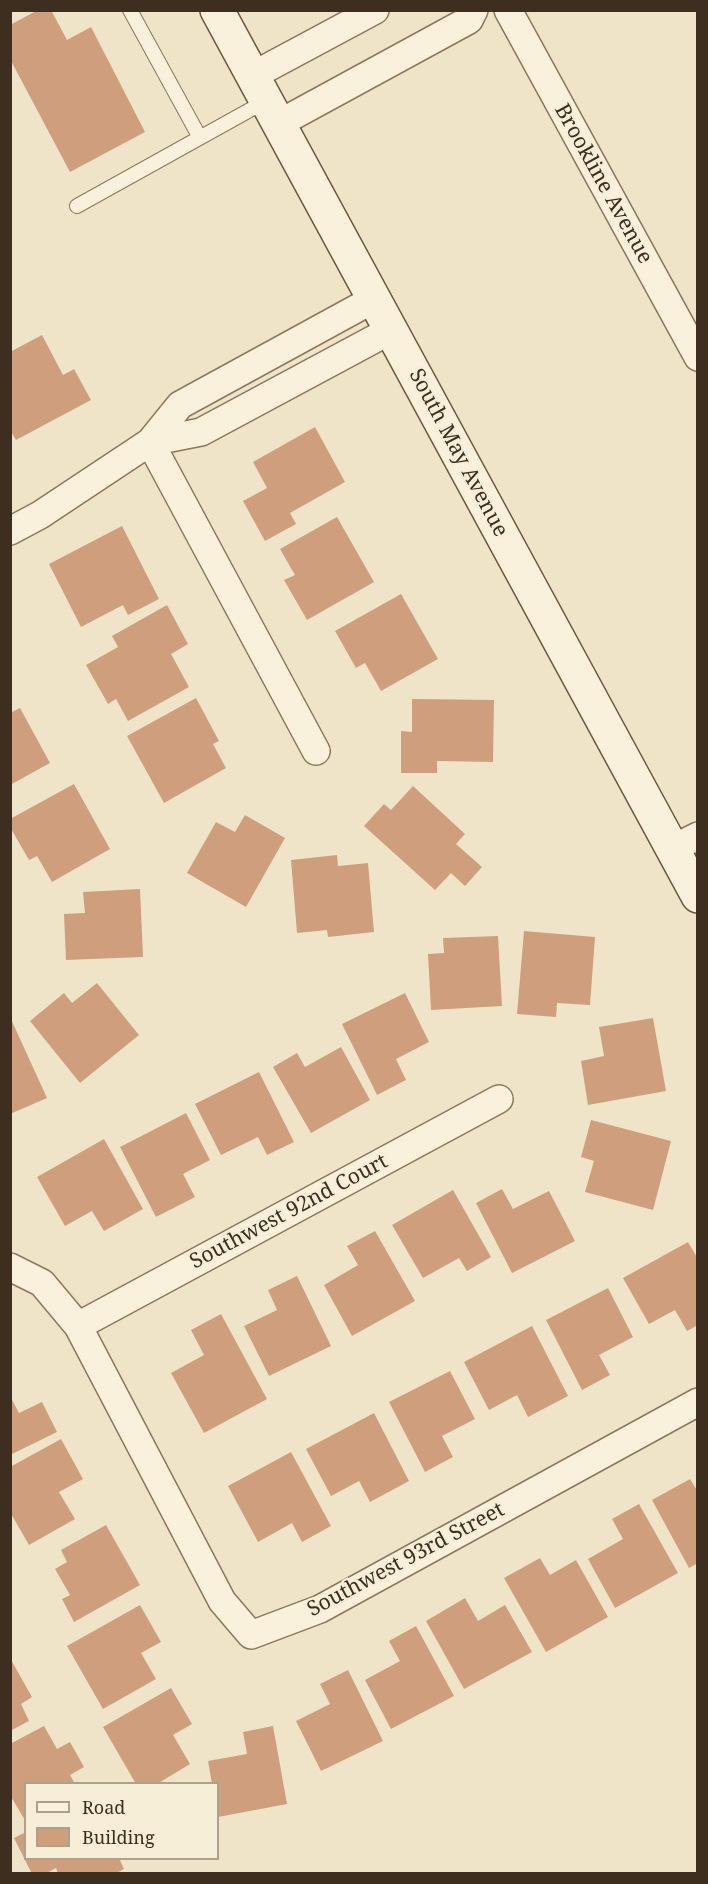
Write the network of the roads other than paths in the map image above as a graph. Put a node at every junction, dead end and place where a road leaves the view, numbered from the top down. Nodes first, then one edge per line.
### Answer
1 (130, 10) edge
2 (217, 10) edge
3 (375, 10) edge
4 (474, 10) edge
5 (508, 10) edge
6 (265, 100) junction
7 (199, 136) junction
8 (77, 206) dead end
9 (374, 299) junction
10 (391, 330) junction
11 (698, 357) edge
12 (237, 393) junction
13 (150, 442) junction
14 (10, 531) edge
15 (316, 751) dead end
16 (685, 843) edge
17 (698, 896) edge
18 (499, 1098) dead end
19 (10, 1267) edge
20 (78, 1326) junction
21 (698, 1402) edge

1 - 7 lane
2 - 6 main road, South May Avenue
3 - 6 street
4 - 6 street
5 - 11 street, Brookline Avenue
6 - 7 lane
6 - 9 main road, South May Avenue
7 - 8 lane
9 - 10 main road, South May Avenue
9 - 12 street
10 - 12 street
10 - 16 main road, South May Avenue
12 - 13 street
13 - 14 street
13 - 15 street
16 - 17 main road, South May Avenue
18 - 20 street, Southwest 92nd Court
19 - 20 street, Southwest 93rd Street
20 - 21 street, Southwest 93rd Street

